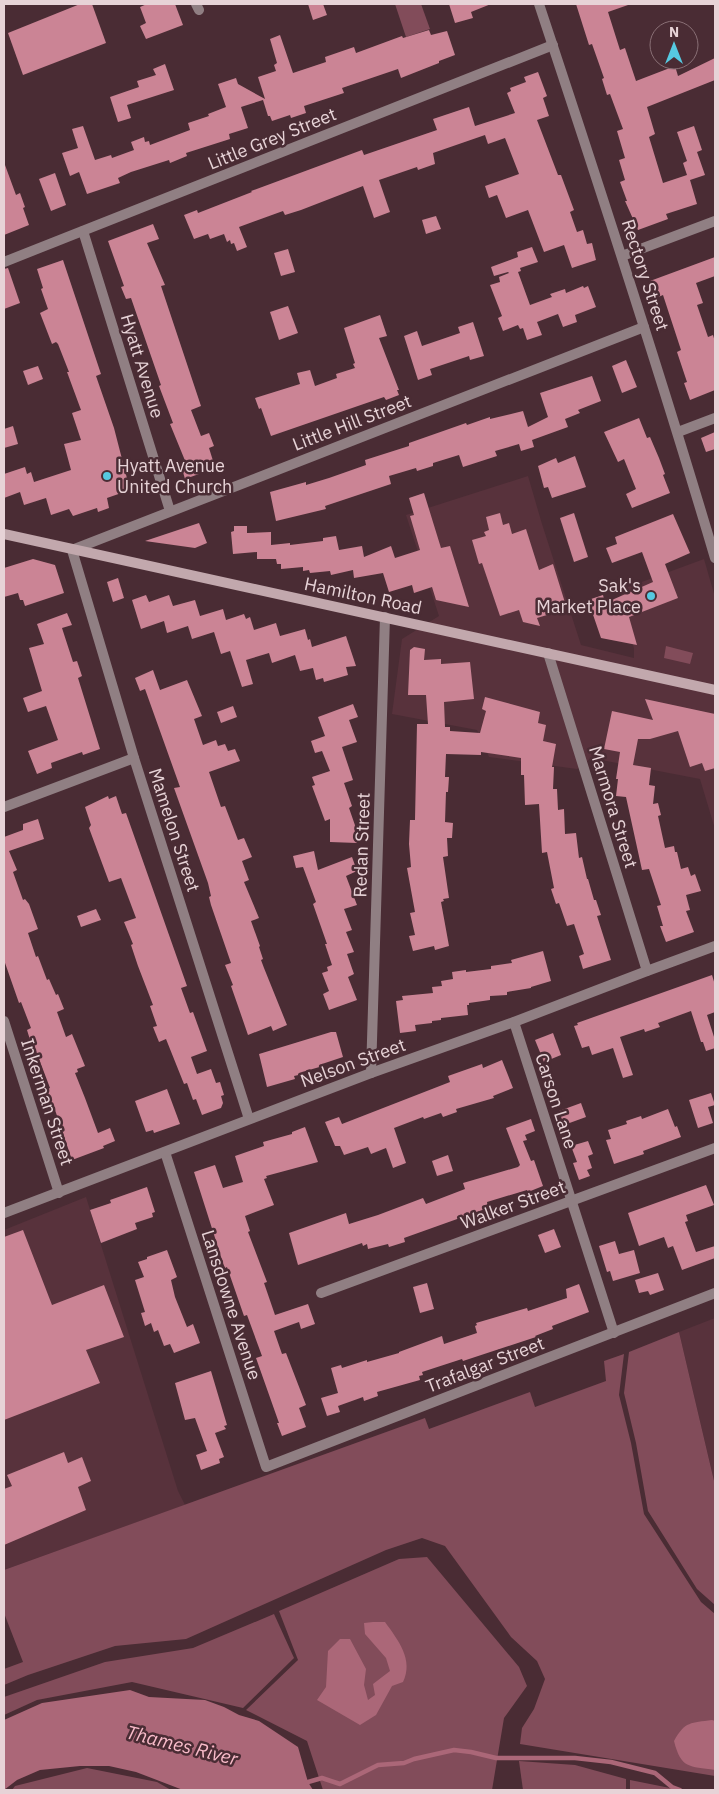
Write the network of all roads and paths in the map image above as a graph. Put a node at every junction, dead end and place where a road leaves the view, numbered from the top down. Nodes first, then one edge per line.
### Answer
1 (539, 4) edge
2 (553, 45) junction
3 (715, 221) edge
4 (83, 231) junction
5 (622, 256) junction
6 (4, 262) edge
7 (644, 327) junction
8 (715, 418) edge
9 (678, 432) junction
10 (170, 511) junction
11 (4, 534) edge
12 (72, 550) junction
13 (715, 558) edge
14 (386, 617) junction
15 (548, 653) junction
16 (715, 690) edge
17 (134, 758) junction
18 (4, 807) edge
19 (715, 946) edge
20 (647, 971) junction
21 (4, 1021) edge
22 (514, 1022) junction
23 (371, 1073) junction
24 (249, 1119) junction
25 (715, 1148) edge
26 (165, 1152) junction
27 (59, 1193) junction
28 (571, 1201) junction
29 (4, 1213) edge
30 (321, 1293) dead end
31 (715, 1293) edge
32 (614, 1332) junction
33 (266, 1467) joint

1 - 2 street, Rectory Street
2 - 4 street, Little Grey Street
2 - 5 street, Rectory Street
3 - 5 street
4 - 6 street, Little Grey Street
4 - 10 street, Hyatt Avenue
5 - 7 street, Rectory Street
7 - 9 street, Rectory Street
7 - 10 street, Little Hill Street
8 - 9 street
9 - 13 street, Rectory Street
10 - 12 street, Little Hill Street
11 - 12 main road, Hamilton Road
12 - 14 main road, Hamilton Road
12 - 17 street, Mamelon Street
14 - 15 main road, Hamilton Road
14 - 23 street, Redan Street
15 - 16 main road, Hamilton Road
15 - 20 street, Marmora Street
17 - 18 street
17 - 24 street, Mamelon Street
19 - 20 street, Nelson Street
20 - 22 street, Nelson Street
21 - 27 street, Inkerman Street
22 - 23 street, Nelson Street
22 - 28 street, Carson Lane
23 - 24 street, Nelson Street
24 - 26 street, Nelson Street
25 - 28 street, Walker Street
26 - 27 street, Nelson Street
26 - 33 street, Lansdowne Avenue
27 - 29 street, Nelson Street
28 - 30 street, Walker Street
28 - 32 street, Carson Lane
31 - 32 street, Trafalgar Street
32 - 33 street, Trafalgar Street

